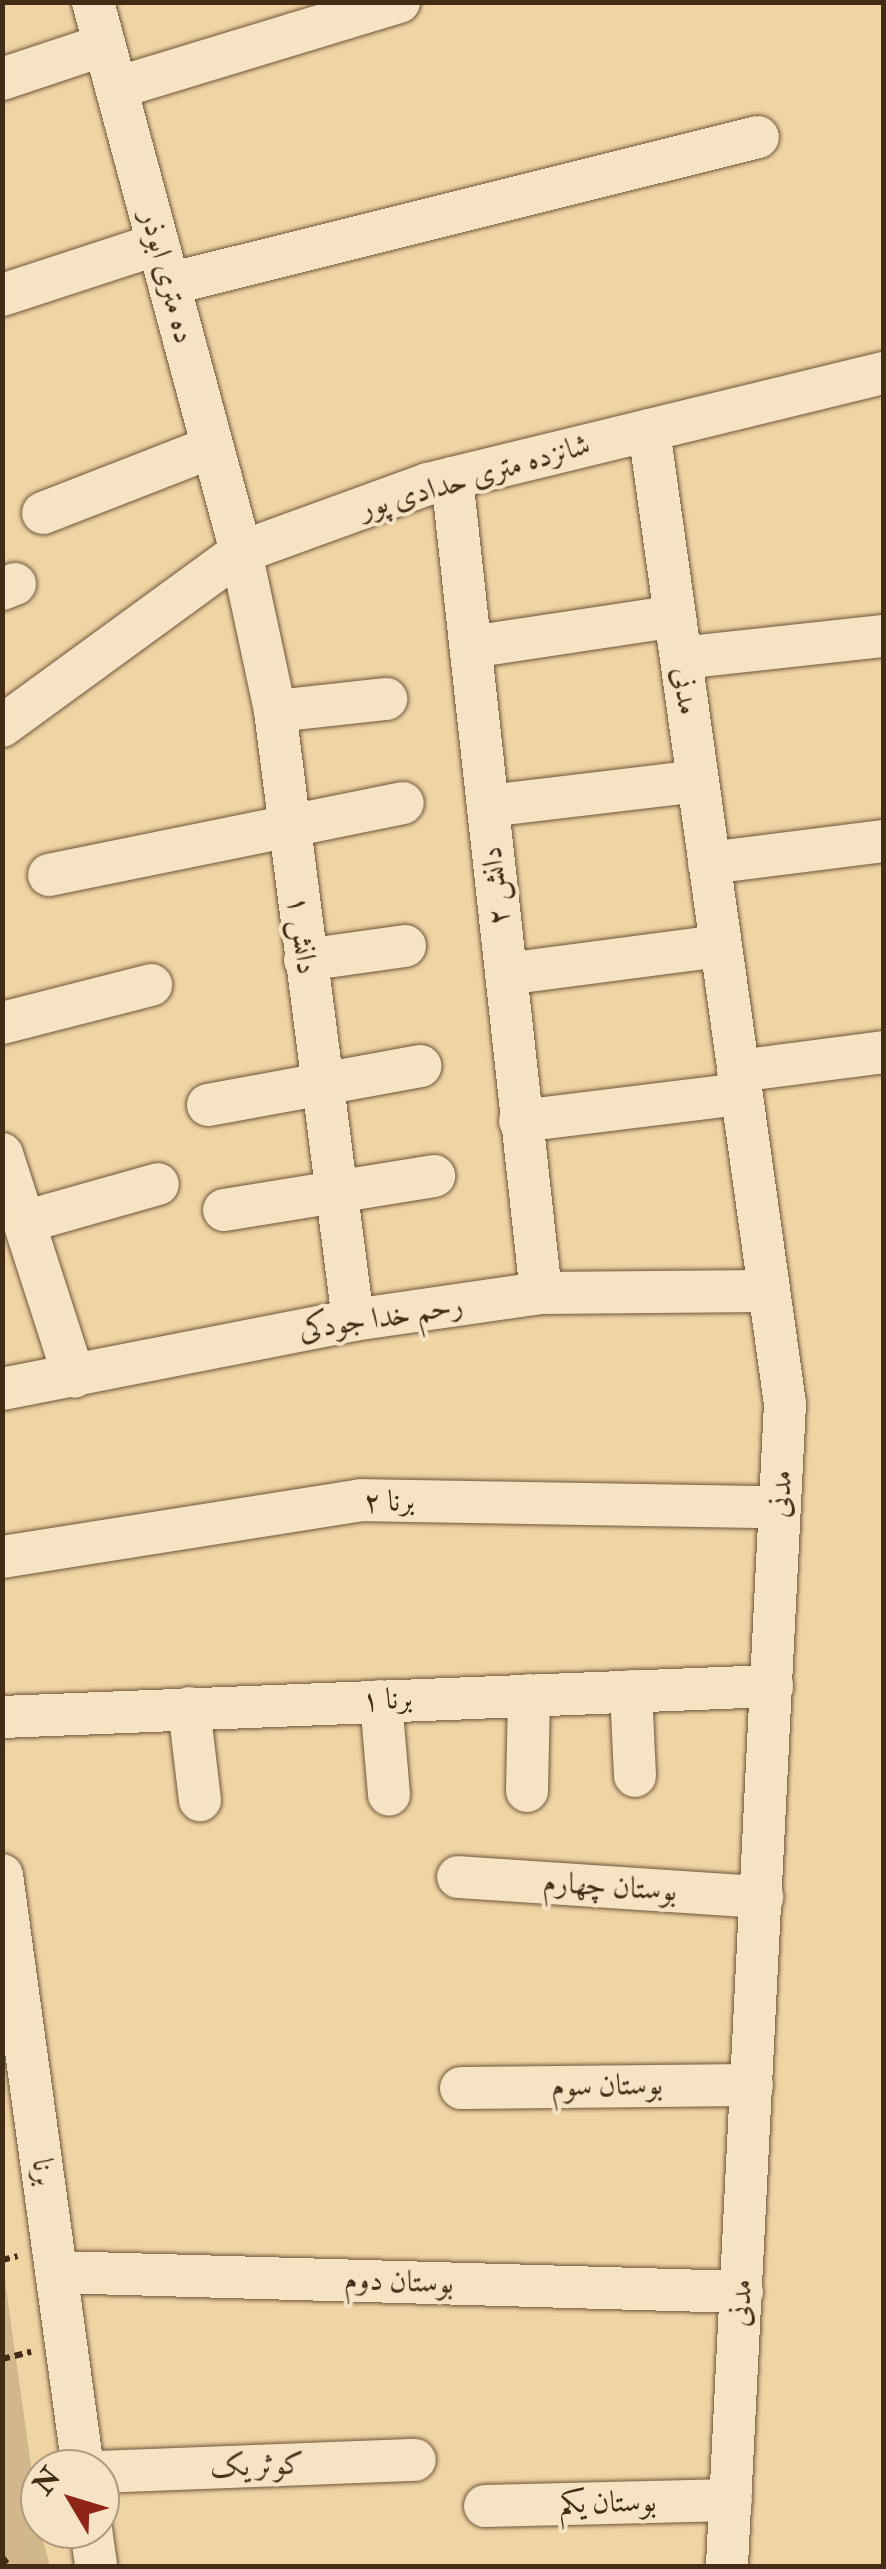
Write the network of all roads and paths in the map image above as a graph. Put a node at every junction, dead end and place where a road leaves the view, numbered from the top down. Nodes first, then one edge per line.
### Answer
1 (93, 2) edge
2 (399, 2) edge
3 (104, 45) junction
4 (2, 78) edge
5 (116, 88) junction
6 (758, 137) dead end
7 (163, 264) junction
8 (2, 296) edge
9 (884, 373) edge
10 (649, 430) junction
11 (212, 447) junction
12 (452, 478) junction
13 (43, 513) dead end
14 (241, 552) junction
15 (884, 636) edge
16 (678, 637) junction
17 (471, 647) junction
18 (386, 699) dead end
19 (275, 711) junction
20 (2, 726) edge
21 (698, 781) junction
22 (403, 803) dead end
23 (488, 806) junction
24 (289, 830) junction
25 (884, 841) edge
26 (709, 863) junction
27 (49, 876) dead end
28 (405, 946) dead end
29 (720, 946) junction
30 (306, 960) junction
31 (506, 974) junction
32 (150, 986) dead end
33 (2, 1023) edge
34 (884, 1052) edge
35 (420, 1066) dead end
36 (739, 1083) junction
37 (321, 1086) junction
38 (208, 1104) dead end
39 (520, 1121) junction
40 (2, 1154) edge
41 (434, 1176) dead end
42 (158, 1184) dead end
43 (333, 1194) junction
44 (224, 1210) dead end
45 (24, 1222) junction
46 (765, 1291) junction
47 (541, 1294) junction
48 (353, 1320) junction
49 (74, 1377) junction
50 (2, 1389) edge
51 (780, 1507) junction
52 (2, 1556) edge
53 (772, 1686) junction
54 (631, 1691) junction
55 (529, 1695) junction
56 (380, 1701) junction
57 (189, 1708) junction
58 (2, 1716) edge
59 (635, 1776) dead end
60 (527, 1791) dead end
61 (389, 1795) dead end
62 (200, 1800) dead end
63 (2, 1874) edge
64 (458, 1877) dead end
65 (762, 1897) junction
66 (752, 2085) junction
67 (461, 2088) dead end
68 (56, 2272) junction
69 (742, 2292) junction
70 (80, 2449) edge
71 (415, 2460) dead end
72 (120, 2471) edge
73 (731, 2500) junction
74 (485, 2506) dead end
75 (2, 2556) edge
76 (9, 2566) edge
77 (727, 2566) edge

1 - 3 street, ده متری ابوذر
2 - 5 street
3 - 4 street
3 - 5 street, ده متری ابوذر
5 - 7 street, ده متری ابوذر
6 - 7 street
7 - 8 street
7 - 11 street, ده متری ابوذر
9 - 10 street, شانزده متری حدادی پور
10 - 12 street, شانزده متری حدادی پور
10 - 16 street, مدنی
11 - 13 street
11 - 14 street, ده متری ابوذر
12 - 14 street, شانزده متری حدادی پور
12 - 17 street, دانش ۲
14 - 19 street, دانش ۱
14 - 20 street, شانزده متری حدادی پور
15 - 16 street
16 - 17 street
16 - 21 street, مدنی
17 - 23 street, دانش ۲
18 - 19 street
19 - 24 street, دانش ۱
21 - 23 street
21 - 26 street, مدنی
22 - 24 street
23 - 31 street, دانش ۲
24 - 27 street
24 - 30 street, دانش ۱
25 - 26 street
26 - 29 street, مدنی
28 - 30 street
29 - 31 street
29 - 36 street, مدنی
30 - 37 street, دانش ۱
31 - 39 street, دانش ۲
32 - 33 street
34 - 36 street
35 - 37 street
36 - 39 street
36 - 46 street, مدنی
37 - 38 street
37 - 43 street, دانش ۱
39 - 47 street, دانش ۲
40 - 45 street
41 - 43 street
42 - 45 street
43 - 44 street
43 - 48 street, دانش ۱
45 - 49 street
46 - 47 street, رحم خدا جودکی
46 - 51 street, مدنی
47 - 48 street, رحم خدا جودکی
48 - 49 street, رحم خدا جودکی
49 - 50 street, رحم خدا جودکی
51 - 52 street, برنا ۲
51 - 53 street, مدنی
53 - 54 street, برنا ۱
53 - 65 street, مدنی
54 - 55 street, برنا ۱
54 - 59 street
55 - 56 street, برنا ۱
55 - 60 street
56 - 57 street, برنا ۱
56 - 61 street
57 - 58 street, برنا ۱
57 - 62 street
63 - 68 street, برنا
64 - 65 street, بوستان چهارم
65 - 66 street, مدنی
66 - 67 street, بوستان سوم
66 - 69 street, مدنی
68 - 69 street, بوستان دوم
68 - 70 street, برنا
69 - 73 street, مدنی
71 - 72 street, کوثر یک
73 - 74 street, بوستان یکم
73 - 77 street, مدنی
75 - 76 path

